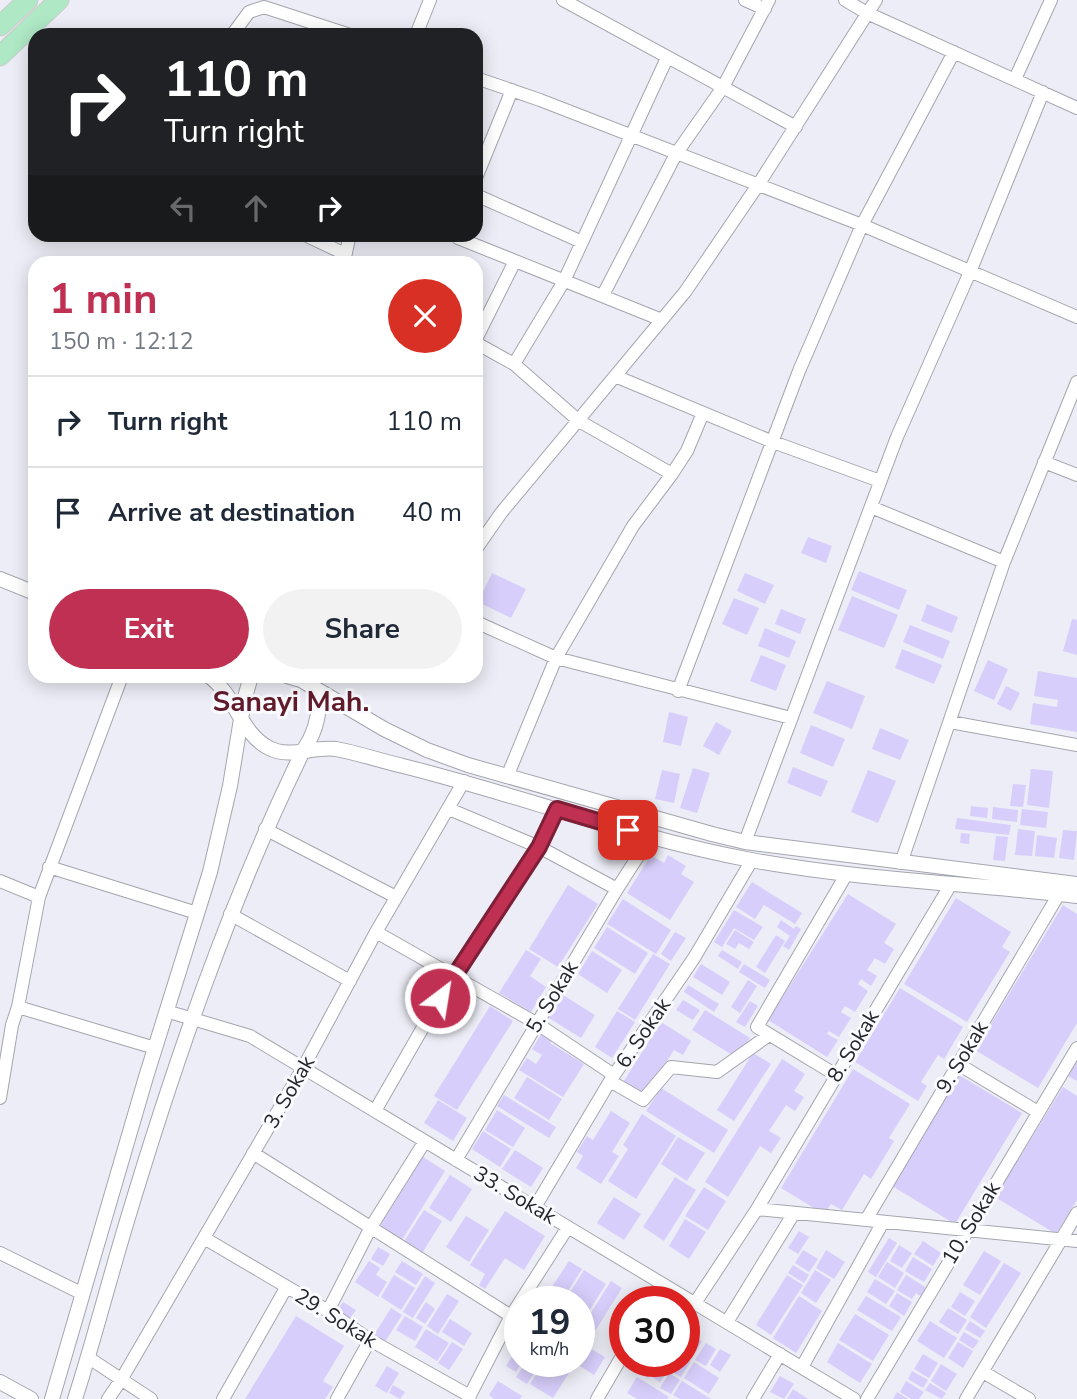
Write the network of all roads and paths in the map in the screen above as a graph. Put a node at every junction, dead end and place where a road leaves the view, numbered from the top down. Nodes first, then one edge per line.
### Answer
1 (28, 0) edge
2 (59, 0) edge
3 (563, 0) edge
4 (745, 0) edge
5 (845, 0) edge
6 (876, 0) edge
7 (1051, 0) edge
8 (426, 1) edge
9 (767, 5) edge
10 (867, 13) junction
11 (0, 26) edge
12 (30, 28) edge
13 (237, 28) edge
14 (328, 28) edge
15 (417, 28) edge
16 (28, 29) edge
17 (954, 52) junction
18 (0, 56) edge
19 (667, 58) junction
20 (1015, 79) junction
21 (483, 80) edge
22 (723, 87) junction
23 (512, 90) junction
24 (1043, 92) junction
25 (1077, 107) edge
26 (796, 127) junction
27 (629, 135) junction
28 (676, 154) junction
29 (483, 161) edge
30 (758, 185) junction
31 (483, 198) edge
32 (862, 225) junction
33 (317, 242) edge
34 (468, 242) edge
35 (582, 242) junction
36 (341, 256) edge
37 (514, 261) junction
38 (970, 272) junction
39 (564, 281) junction
40 (603, 295) junction
41 (1077, 317) edge
42 (662, 320) junction
43 (483, 326) edge
44 (483, 345) edge
45 (514, 364) junction
46 (615, 376) junction
47 (1077, 382) edge
48 (703, 413) junction
49 (579, 421) junction
50 (773, 442) junction
51 (1044, 462) junction
52 (672, 474) junction
53 (1077, 475) edge
54 (880, 481) junction
55 (871, 507) junction
56 (483, 539) edge
57 (1004, 562) junction
58 (0, 579) edge
59 (28, 590) edge
60 (483, 625) edge
61 (556, 658) junction
62 (119, 683) edge
63 (217, 683) edge
64 (250, 683) edge
65 (306, 683) edge
66 (318, 683) edge
67 (318, 691) junction
68 (678, 691) junction
69 (242, 718) junction
70 (791, 718) junction
71 (950, 722) junction
72 (1077, 745) edge
73 (303, 751) junction
74 (507, 777) junction
75 (464, 781) junction
76 (449, 809) junction
77 (557, 809) junction
78 (265, 829) junction
79 (651, 836) junction
80 (745, 842) junction
81 (539, 847) junction
82 (752, 860) junction
83 (901, 863) junction
84 (50, 867) junction
85 (846, 875) junction
86 (0, 881) edge
87 (951, 884) junction
88 (1077, 884) edge
89 (617, 889) junction
90 (1059, 894) junction
91 (1077, 896) edge
92 (39, 897) junction
93 (396, 897) junction
94 (197, 913) junction
95 (230, 914) junction
96 (376, 932) junction
97 (453, 975) junction
98 (350, 981) junction
99 (18, 1007) junction
100 (166, 1011) junction
101 (193, 1019) junction
102 (536, 1023) junction
103 (6, 1026) edge
104 (769, 1035) junction
105 (155, 1048) junction
106 (1077, 1048) edge
107 (958, 1064) junction
108 (303, 1068) junction
109 (836, 1075) junction
110 (612, 1078) junction
111 (0, 1098) edge
112 (375, 1111) junction
113 (1038, 1112) junction
114 (425, 1141) junction
115 (253, 1153) junction
116 (456, 1160) junction
117 (535, 1207) junction
118 (757, 1209) junction
119 (794, 1213) junction
120 (1077, 1213) edge
121 (866, 1220) junction
122 (883, 1222) junction
123 (371, 1227) junction
124 (568, 1227) junction
125 (967, 1230) junction
126 (204, 1238) junction
127 (1060, 1239) junction
128 (1077, 1241) edge
129 (0, 1253) edge
130 (663, 1284) joint
131 (530, 1286) edge
132 (666, 1286) edge
133 (286, 1288) junction
134 (83, 1294) junction
135 (700, 1295) edge
136 (700, 1306) edge
137 (328, 1311) junction
138 (504, 1312) edge
139 (727, 1322) junction
140 (504, 1330) edge
141 (370, 1340) junction
142 (780, 1354) junction
143 (89, 1358) junction
144 (802, 1367) junction
145 (983, 1372) junction
146 (610, 1377) edge
147 (121, 1380) junction
148 (0, 1382) edge
149 (469, 1397) edge
150 (31, 1399) edge
151 (52, 1399) edge
152 (75, 1399) edge
153 (108, 1399) edge
154 (151, 1399) edge
155 (223, 1399) edge
156 (337, 1399) edge
157 (597, 1399) edge
158 (753, 1399) edge
159 (854, 1399) edge
160 (867, 1399) edge
161 (966, 1399) edge
162 (1028, 1399) edge

1 - 11 main road
2 - 12 main road
3 - 19 street
4 - 9 street
5 - 10 street
6 - 10 street
7 - 20 street
8 - 15 street
9 - 22 street
10 - 17 street
10 - 26 street
13 - 14 street
16 - 18 main road
17 - 20 street
17 - 32 street
19 - 22 street
19 - 27 street
20 - 24 street
21 - 23 street
22 - 26 street
22 - 28 street
23 - 27 street
23 - 29 street
24 - 25 street
24 - 38 street
26 - 30 street
27 - 28 street
27 - 35 street
28 - 30 street
28 - 40 street
30 - 32 street
30 - 42 street
31 - 35 street
32 - 38 street
32 - 50 street
33 - 36 street
34 - 37 street
35 - 39 street
37 - 39 street
37 - 43 street
38 - 41 street
38 - 54 street
39 - 40 street
39 - 45 street
40 - 42 street
42 - 46 street
44 - 45 street
45 - 49 street
46 - 48 street
46 - 49 street
47 - 51 street
48 - 50 street
48 - 52 street
49 - 52 street
49 - 56 street
50 - 54 street
50 - 68 street
51 - 53 street
51 - 57 street
52 - 61 street
54 - 55 street
55 - 57 street
55 - 70 street
57 - 71 street
58 - 59 street
60 - 61 street
61 - 68 street
61 - 74 street
62 - 84 street
63 - 69 street
64 - 69 street
65 - 67 street
66 - 67 street
67 - 73 street
67 - 74 street
68 - 70 street
69 - 73 street
69 - 94 street
70 - 80 street
71 - 72 street
71 - 83 street
73 - 75 street
73 - 78 street
74 - 80 street
75 - 76 street, 3. Sokak
75 - 77 street
76 - 81 street
76 - 93 street, 3. Sokak
77 - 79 street
77 - 81 street
78 - 93 street
78 - 95 street
79 - 82 street
79 - 89 street, 5. Sokak
80 - 83 street
81 - 89 street
81 - 97 street
82 - 85 street
82 - 110 street, 6. Sokak
83 - 88 street
84 - 92 street
84 - 94 street
85 - 87 street
85 - 104 street
86 - 92 street
87 - 90 street
87 - 109 street, 8. Sokak
89 - 102 street, 5. Sokak
90 - 91 street
90 - 107 street, 9. Sokak
92 - 99 street
93 - 96 street, 3. Sokak
94 - 100 street
95 - 98 street
95 - 101 street
96 - 97 street
96 - 98 street, 3. Sokak
97 - 102 street
97 - 112 street
98 - 108 street, 3. Sokak
99 - 103 street
99 - 105 street
100 - 101 street, 33. Sokak
100 - 105 street
101 - 108 street, 33. Sokak
101 - 143 street
102 - 110 street
102 - 116 street, 5. Sokak
103 - 111 street
104 - 109 street
104 - 110 street
105 - 134 street
106 - 113 street, 10. Sokak
107 - 113 street
107 - 121 street, 9. Sokak
108 - 112 street, 33. Sokak
108 - 115 street, 3. Sokak
109 - 118 street, 8. Sokak
110 - 117 street, 6. Sokak
112 - 114 street, 33. Sokak
113 - 125 street, 10. Sokak
114 - 116 street, 33. Sokak
114 - 123 street
115 - 123 street
115 - 126 street, 3. Sokak
116 - 117 street, 33. Sokak
117 - 124 street, 33. Sokak
118 - 119 street
118 - 135 street, 8. Sokak
119 - 121 street
119 - 139 street
120 - 127 street
121 - 122 street
122 - 125 street
122 - 144 street
123 - 137 street
123 - 138 street
124 - 130 street, 33. Sokak
124 - 131 street
125 - 127 street
125 - 160 street, 10. Sokak
126 - 133 street, 29. Sokak
126 - 147 street, 3. Sokak
127 - 128 street
127 - 145 street
129 - 134 street
130 - 132 street, 33. Sokak
133 - 137 street, 29. Sokak
133 - 155 street
134 - 151 street
136 - 139 street, 33. Sokak
137 - 141 street, 29. Sokak
139 - 142 street, 33. Sokak
140 - 149 street
141 - 149 street, 29. Sokak
141 - 156 street
142 - 144 street, 33. Sokak
142 - 158 street
143 - 147 street
143 - 152 street
144 - 159 street, 33. Sokak
145 - 161 street
145 - 162 street
146 - 157 street
147 - 153 street, 3. Sokak
147 - 154 street
148 - 150 street

